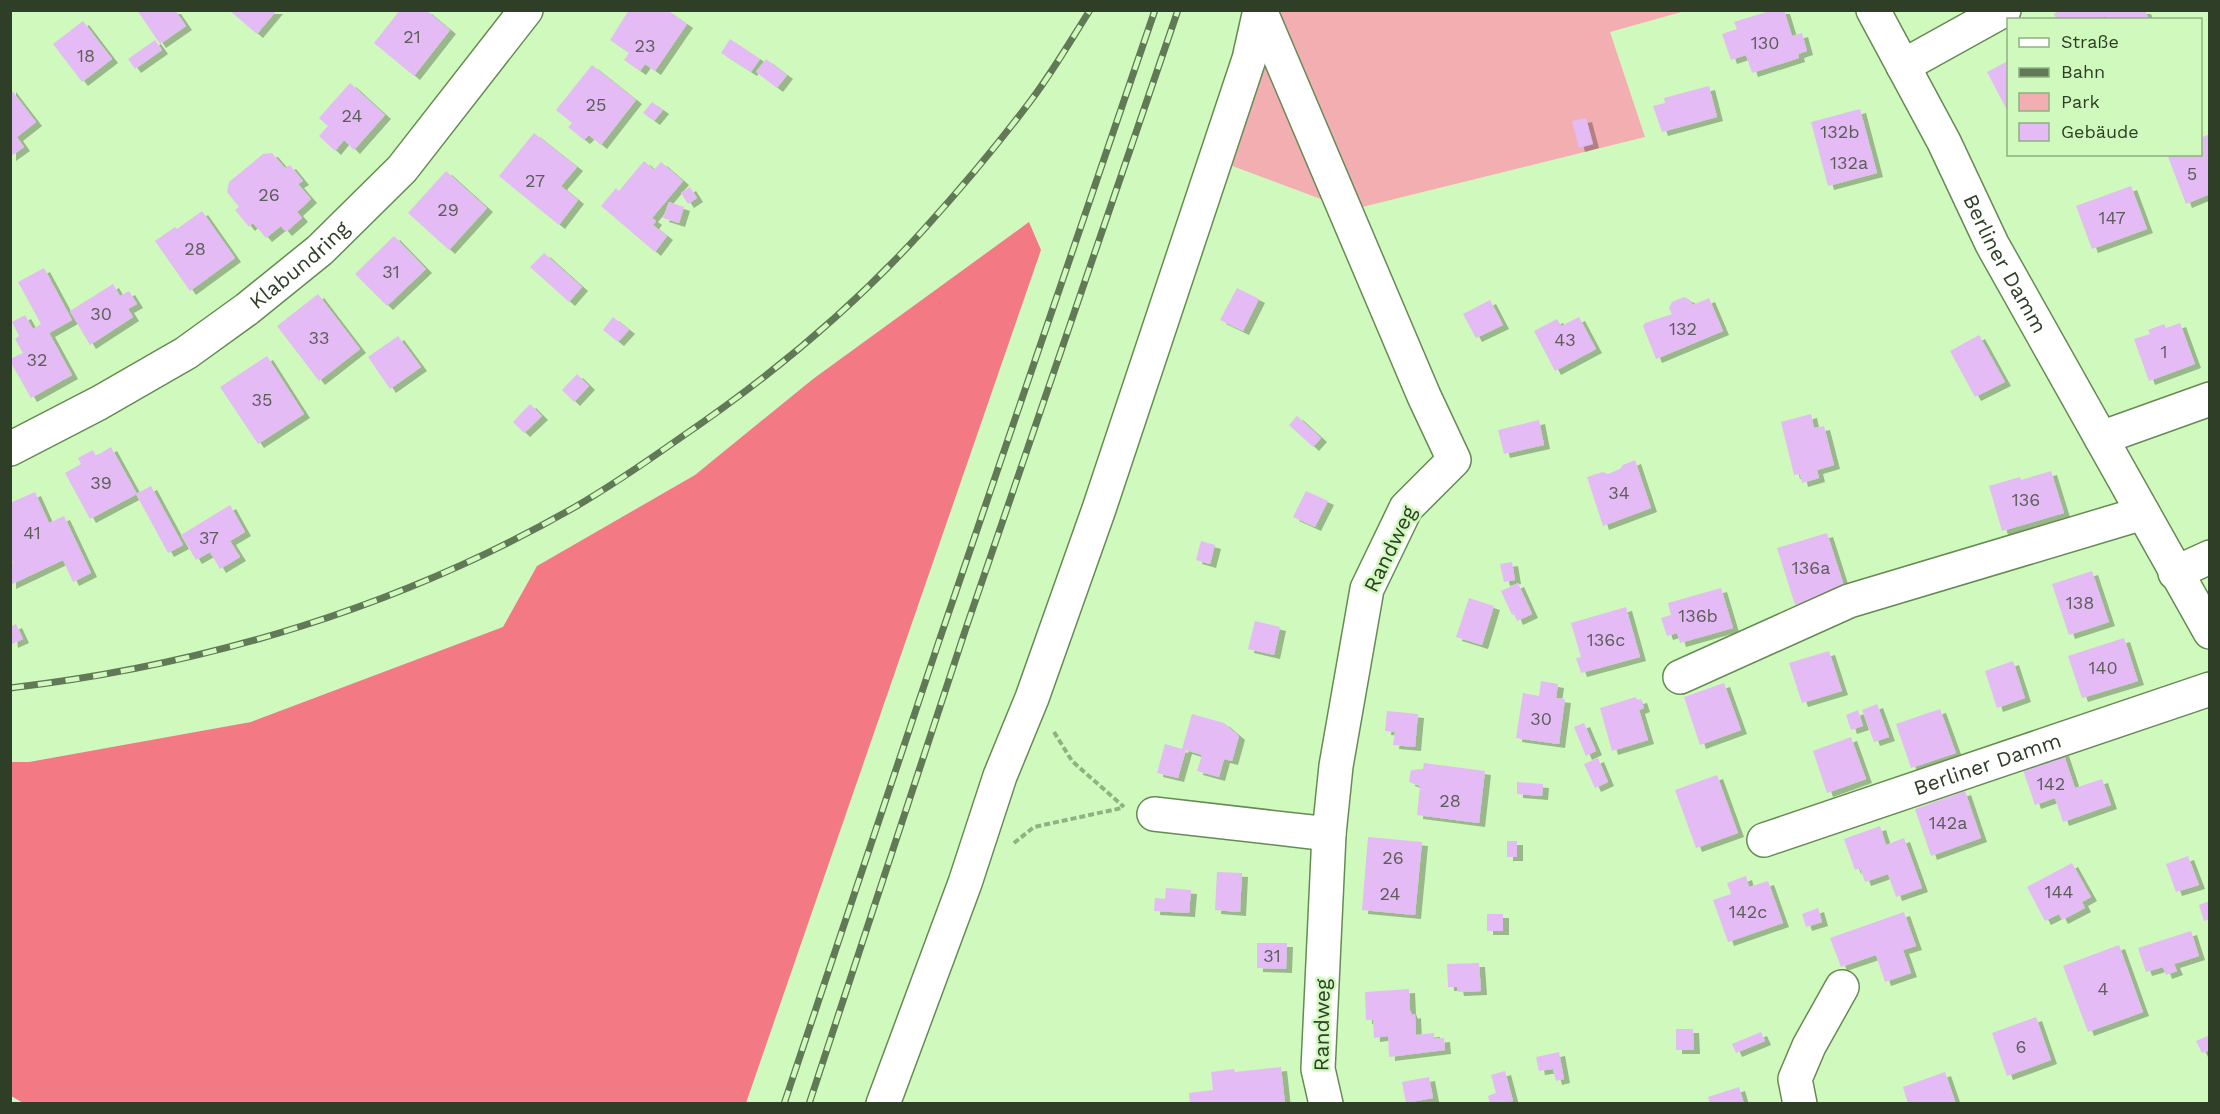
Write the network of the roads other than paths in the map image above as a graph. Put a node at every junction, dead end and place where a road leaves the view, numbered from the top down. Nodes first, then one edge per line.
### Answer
1 (526, 10) edge
2 (1260, 10) edge
3 (1873, 10) edge
4 (2004, 10) edge
5 (1903, 66) junction
6 (2210, 399) edge
7 (2101, 438) junction
8 (10, 449) edge
9 (2142, 513) junction
10 (2210, 557) edge
11 (2175, 573) junction
12 (2210, 632) edge
13 (1680, 676) dead end
14 (2210, 689) edge
15 (1139, 811) road end
16 (1329, 834) junction
17 (1764, 840) dead end
18 (1842, 987) dead end
19 (883, 1104) edge
20 (1326, 1104) edge
21 (1800, 1104) edge

1 - 8 street, Klabundring
2 - 16 street, Randweg
2 - 19 street
3 - 5 street, Berliner Damm
4 - 5 street
5 - 7 street, Berliner Damm
6 - 7 street
7 - 9 street, Berliner Damm
9 - 11 street, Berliner Damm
9 - 13 street
10 - 11 street
11 - 12 street, Berliner Damm
14 - 17 street, Berliner Damm
15 - 16 street
16 - 20 street, Randweg
18 - 21 street

